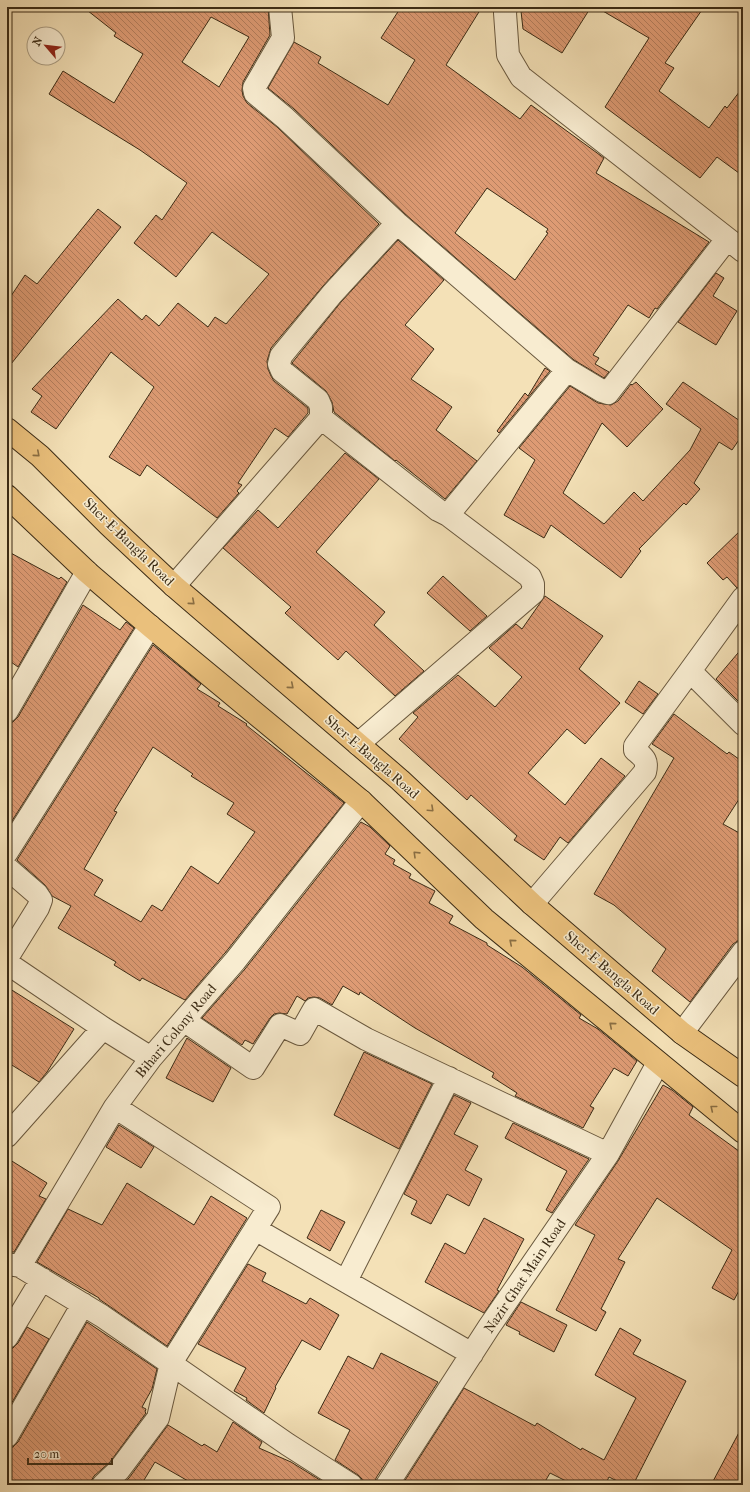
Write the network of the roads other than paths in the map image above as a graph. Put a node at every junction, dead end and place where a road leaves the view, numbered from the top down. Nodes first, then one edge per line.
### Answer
1 (280, 7) edge
2 (506, 7) edge
3 (397, 223) junction
4 (735, 245) edge
5 (567, 370) junction
6 (321, 418) junction
7 (7, 429) edge
8 (7, 496) edge
9 (448, 515) junction
10 (87, 572) junction
11 (174, 586) junction
12 (743, 598) edge
13 (150, 626) junction
14 (690, 671) junction
15 (7, 711) edge
16 (743, 724) edge
17 (358, 744) junction
18 (361, 801) junction
19 (7, 852) edge
20 (7, 868) edge
21 (532, 904) junction
22 (743, 952) edge
23 (7, 958) edge
24 (7, 963) edge
25 (185, 1021) junction
26 (102, 1028) junction
27 (682, 1033) junction
28 (151, 1058) junction
29 (658, 1063) junction
30 (743, 1076) edge
31 (449, 1078) junction
32 (116, 1107) junction
33 (743, 1132) edge
34 (7, 1136) edge
35 (608, 1154) junction
36 (255, 1229) junction
37 (13, 1265) edge
38 (42, 1279) junction
39 (346, 1281) junction
40 (83, 1304) junction
41 (7, 1338) edge
42 (472, 1354) junction
43 (171, 1363) junction
44 (7, 1436) edge
45 (103, 1485) edge
46 (351, 1485) edge
47 (387, 1485) edge

1 - 3 street
2 - 4 street
3 - 5 street
3 - 6 street
4 - 5 street
5 - 9 street
6 - 9 street
6 - 11 street
7 -> 11 highway, Sher-E-Bangla Road
8 - 10 highway
9 - 17 street
10 - 13 highway
10 - 15 street
11 -> 17 highway, Sher-E-Bangla Road
12 - 14 street
13 - 18 highway
13 - 19 street
14 - 16 street
14 - 21 street
17 -> 21 highway, Sher-E-Bangla Road
18 - 25 street, Bihari Colony Road
29 -> 18 highway
20 - 23 street
21 - 27 highway, Sher-E-Bangla Road
22 - 27 street
24 - 26 street
25 - 28 street, Bihari Colony Road
25 - 31 street
26 - 28 street
26 - 34 street
27 - 30 highway, Sher-E-Bangla Road
28 - 32 street, Bihari Colony Road
33 -> 29 highway
29 - 35 street, Nazir Ghat Main Road
31 - 35 street
31 - 39 street
32 - 36 street
32 - 37 street, Bihari Colony Road
35 - 42 street, Nazir Ghat Main Road
36 - 39 street
36 - 43 street
37 - 38 street
38 - 40 street
38 - 41 street
39 - 42 street
40 - 43 street
40 - 44 street
42 - 47 street, Nazir Ghat Main Road
43 - 45 street
43 - 46 street

